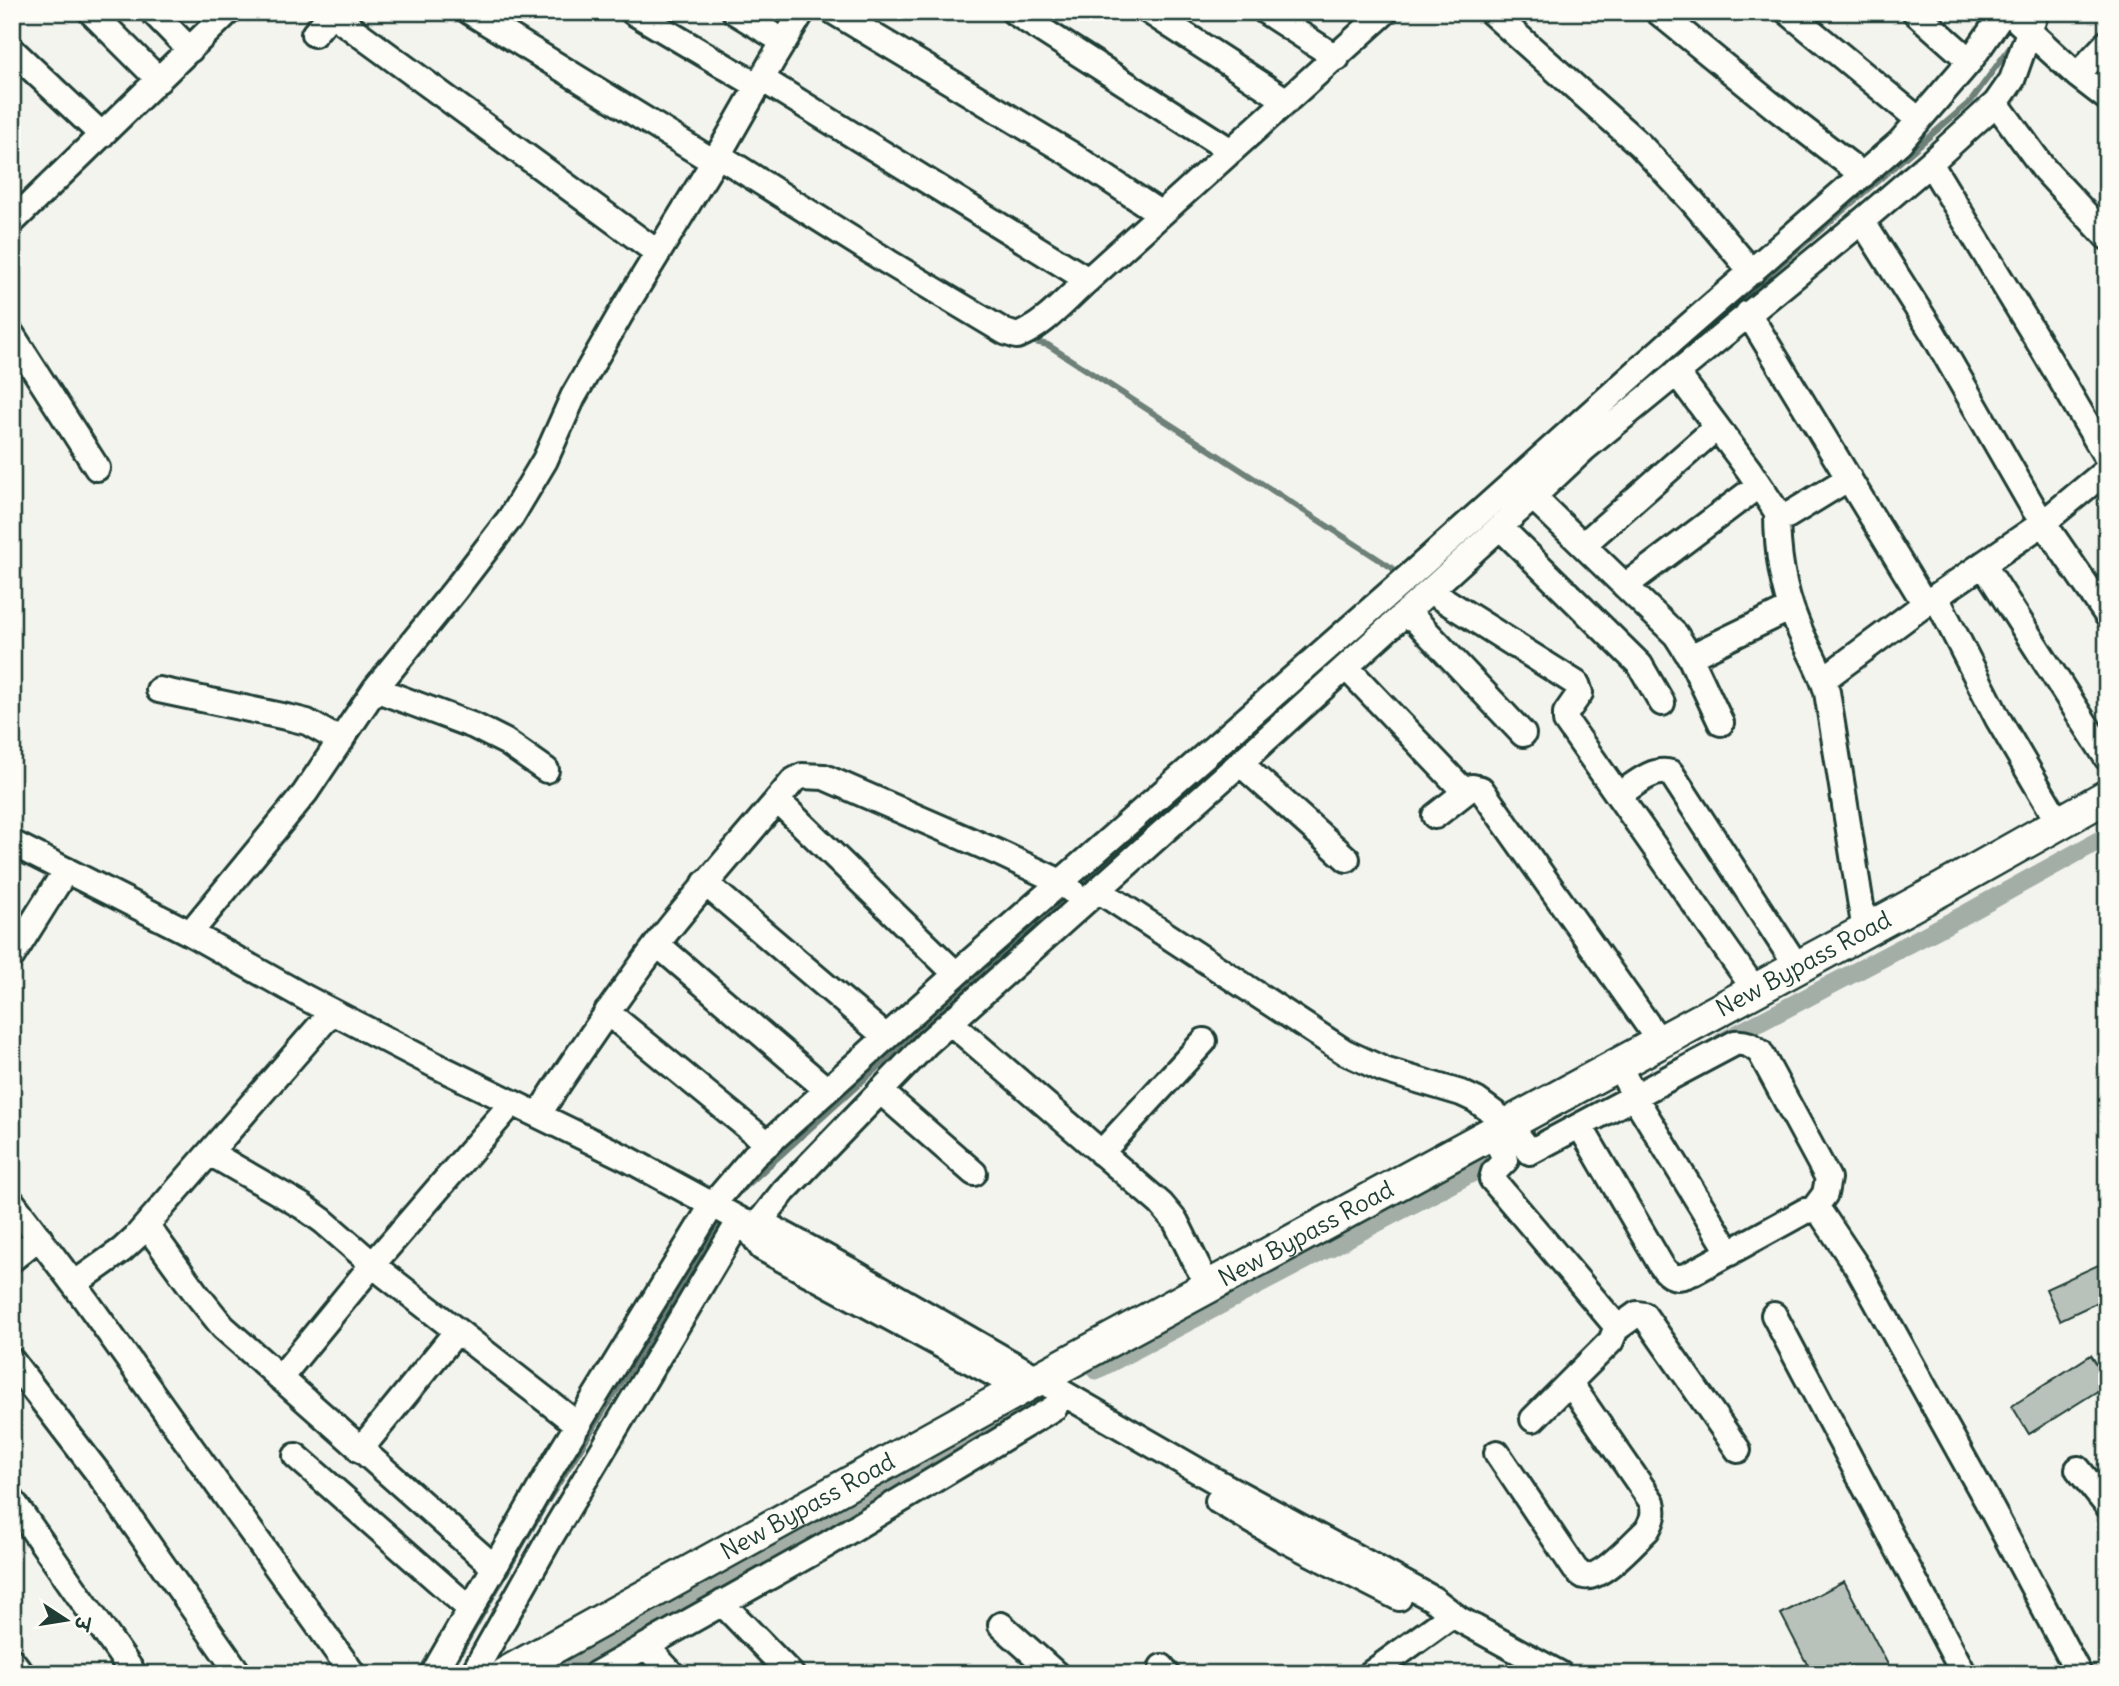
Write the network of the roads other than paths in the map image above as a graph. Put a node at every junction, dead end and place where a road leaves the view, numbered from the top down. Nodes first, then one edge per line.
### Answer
1 (91, 12) edge
2 (153, 12) edge
3 (228, 12) edge
4 (633, 12) edge
5 (734, 12) edge
6 (803, 12) edge
7 (834, 12) edge
8 (1014, 12) edge
9 (1150, 12) edge
10 (1266, 12) edge
11 (1385, 12) edge
12 (1491, 12) edge
13 (1658, 12) edge
14 (1788, 12) edge
15 (1915, 12) edge
16 (2006, 12) edge
17 (332, 13) edge
18 (476, 14) edge
19 (2033, 22) edge
20 (313, 34) dead end
21 (784, 42) junction
22 (2107, 43) edge
23 (12, 50) edge
24 (190, 50) junction
25 (1336, 58) junction
26 (1969, 61) junction
27 (2077, 75) junction
28 (159, 80) junction
29 (760, 82) junction
30 (2107, 98) edge
31 (1287, 101) junction
32 (1996, 103) junction
33 (1919, 120) junction
34 (102, 135) junction
35 (1231, 151) junction
36 (716, 159) junction
37 (1930, 163) junction
38 (1864, 175) junction
39 (15, 214) edge
40 (1161, 214) junction
41 (1862, 220) junction
42 (2107, 237) edge
43 (658, 253) junction
44 (1752, 272) junction
45 (1088, 280) junction
46 (1748, 313) junction
47 (12, 335) edge
48 (1676, 372) junction
49 (1717, 427) junction
50 (2107, 458) edge
51 (97, 468) dead end
52 (2107, 470) edge
53 (1849, 478) junction
54 (1759, 485) junction
55 (1533, 497) junction
56 (1777, 512) junction
57 (2043, 523) junction
58 (1500, 527) junction
59 (1583, 545) junction
60 (1983, 564) junction
61 (1625, 586) junction
62 (1430, 591) junction
63 (1931, 601) junction
64 (1791, 608) junction
65 (1407, 611) junction
66 (2107, 615) edge
67 (1690, 657) junction
68 (1346, 667) junction
69 (1824, 679) junction
70 (375, 689) junction
71 (159, 690) dead end
72 (1662, 704) dead end
73 (1721, 723) dead end
74 (1523, 734) dead end
75 (341, 741) junction
76 (2107, 758) edge
77 (1240, 763) junction
78 (546, 770) dead end
79 (1465, 792) junction
80 (1619, 795) junction
81 (2107, 796) edge
82 (777, 800) junction
83 (1434, 816) dead end
84 (2059, 823) junction
85 (12, 843) edge
86 (1347, 859) dead end
87 (66, 870) junction
88 (705, 883) junction
89 (1077, 891) junction
90 (1865, 931) junction
91 (190, 933) junction
92 (657, 944) junction
93 (12, 956) edge
94 (1798, 968) junction
95 (956, 974) junction
96 (1755, 990) junction
97 (332, 1012) junction
98 (607, 1012) junction
99 (950, 1022) junction
100 (886, 1037) junction
101 (1204, 1041) dead end
102 (1661, 1042) junction
103 (1628, 1083) junction
104 (827, 1090) junction
105 (880, 1091) junction
106 (512, 1102) junction
107 (538, 1115) junction
108 (1580, 1126) junction
109 (1509, 1142) junction
110 (768, 1144) junction
111 (210, 1153) junction
112 (1101, 1153) junction
113 (974, 1173) dead end
114 (12, 1202) edge
115 (713, 1204) junction
116 (1813, 1210) junction
117 (747, 1222) junction
118 (147, 1226) junction
119 (39, 1237) junction
120 (1730, 1252) junction
121 (12, 1259) edge
122 (373, 1264) junction
123 (74, 1284) junction
124 (1208, 1287) junction
125 (1774, 1315) dead end
126 (1616, 1329) junction
127 (457, 1331) junction
128 (12, 1361) edge
129 (280, 1378) junction
130 (1570, 1382) junction
131 (1030, 1384) junction
132 (1055, 1407) junction
133 (1533, 1419) dead end
134 (578, 1425) junction
135 (360, 1450) junction
136 (1738, 1450) dead end
137 (1497, 1453) dead end
138 (296, 1455) dead end
139 (2078, 1469) dead end
140 (12, 1500) edge
141 (2107, 1505) edge
142 (494, 1567) junction
143 (722, 1603) junction
144 (470, 1609) junction
145 (1454, 1618) junction
146 (1000, 1625) dead end
147 (646, 1646) junction
148 (12, 1661) edge
149 (22, 1674) edge
150 (134, 1674) edge
151 (239, 1674) edge
152 (353, 1674) edge
153 (433, 1674) edge
154 (473, 1674) edge
155 (505, 1674) edge
156 (596, 1674) edge
157 (672, 1674) edge
158 (792, 1674) edge
159 (1056, 1674) edge
160 (1370, 1674) edge
161 (1560, 1674) edge
162 (1964, 1674) edge
163 (2079, 1674) edge

1 - 28 street
2 - 24 street
3 - 24 street
4 - 29 street
5 - 21 street
6 - 21 street
7 - 40 street
8 - 35 street
9 - 31 street
10 - 25 street
11 - 25 street
12 - 44 street
13 - 38 street
14 - 33 street
15 - 26 street
16 - 19 street
16 - 26 street
17 - 20 street
17 - 43 street
18 - 36 street
19 - 27 street
19 - 32 street
21 - 29 street
22 - 27 street
23 - 34 street
24 - 28 street
25 - 31 street
26 - 33 street
27 - 30 street
28 - 34 street
29 - 36 street
29 - 45 street
31 - 35 street
32 - 37 street
32 - 42 street
33 - 38 street
34 - 39 street
35 - 40 street
36 - 43 street
36 - 45 street
37 - 41 street
37 - 50 street
38 - 44 street
40 - 45 street
41 - 46 street
41 - 57 street
43 - 70 street
44 - 89 street
46 - 48 street
46 - 53 street
47 - 51 street
48 - 49 street
48 - 55 street
49 - 54 street
49 - 59 street
52 - 57 street
53 - 56 street
53 - 63 street
54 - 56 street
54 - 61 street
55 - 58 street
55 - 59 street
56 - 64 street
57 - 60 street
57 - 66 street
58 - 62 street
58 - 72 street
59 - 61 street
60 - 63 street
60 - 76 street
61 - 67 street
62 - 65 street
62 - 80 street
63 - 69 street
63 - 84 street
64 - 67 street
64 - 69 street
65 - 68 street
65 - 74 street
67 - 73 street
68 - 77 street
68 - 79 street
69 - 90 street
70 - 75 street
70 - 78 street
71 - 75 street
75 - 91 street
77 - 86 street
77 - 89 street
79 - 83 street
79 - 102 street
80 - 94 street
80 - 96 street
81 - 84 main road, New Bypass Road
82 - 88 street
82 - 89 street
82 - 95 street
84 - 90 main road, New Bypass Road
85 - 87 street
87 - 91 street
87 - 93 street
88 - 92 street
88 - 100 street
89 - 95 street
89 - 99 street
89 - 109 street
90 - 94 main road, New Bypass Road
91 - 97 street
92 - 98 street
92 - 104 street
94 - 96 main road, New Bypass Road
95 - 100 street
96 - 102 main road, New Bypass Road
97 - 106 street
97 - 111 street
98 - 107 street
98 - 110 street
99 - 105 street
99 - 112 street
100 - 104 street
101 - 112 street
102 - 103 main road, New Bypass Road
103 - 108 street
103 - 109 main road, New Bypass Road
103 - 116 street
103 - 120 street
104 - 110 street
105 - 113 street
105 - 117 street
106 - 107 street
106 - 122 street
107 - 115 street
108 - 109 street
108 - 120 street
109 - 124 main road, New Bypass Road
109 - 126 street
110 - 115 street
111 - 118 street
111 - 122 street
112 - 124 street
114 - 119 street
115 - 117 street
115 - 134 street
116 - 120 street
116 - 163 street
117 - 131 street
117 - 154 street
118 - 123 street
118 - 129 street
119 - 121 street
119 - 123 street
122 - 127 street
122 - 129 street
123 - 152 street
124 - 131 main road, New Bypass Road
125 - 162 street
126 - 130 street
126 - 136 street
127 - 134 street
127 - 135 street
128 - 151 street
129 - 135 street
130 - 133 street
130 - 137 street
131 - 132 street
131 - 145 street
131 - 155 main road, New Bypass Road
132 - 143 street
132 - 145 street
134 - 142 street
135 - 142 street
138 - 144 street
139 - 141 street
140 - 150 street
142 - 144 street
143 - 147 street
143 - 158 street
144 - 153 street
145 - 160 street
145 - 161 street
146 - 159 street
147 - 156 street
147 - 157 street
148 - 149 street

